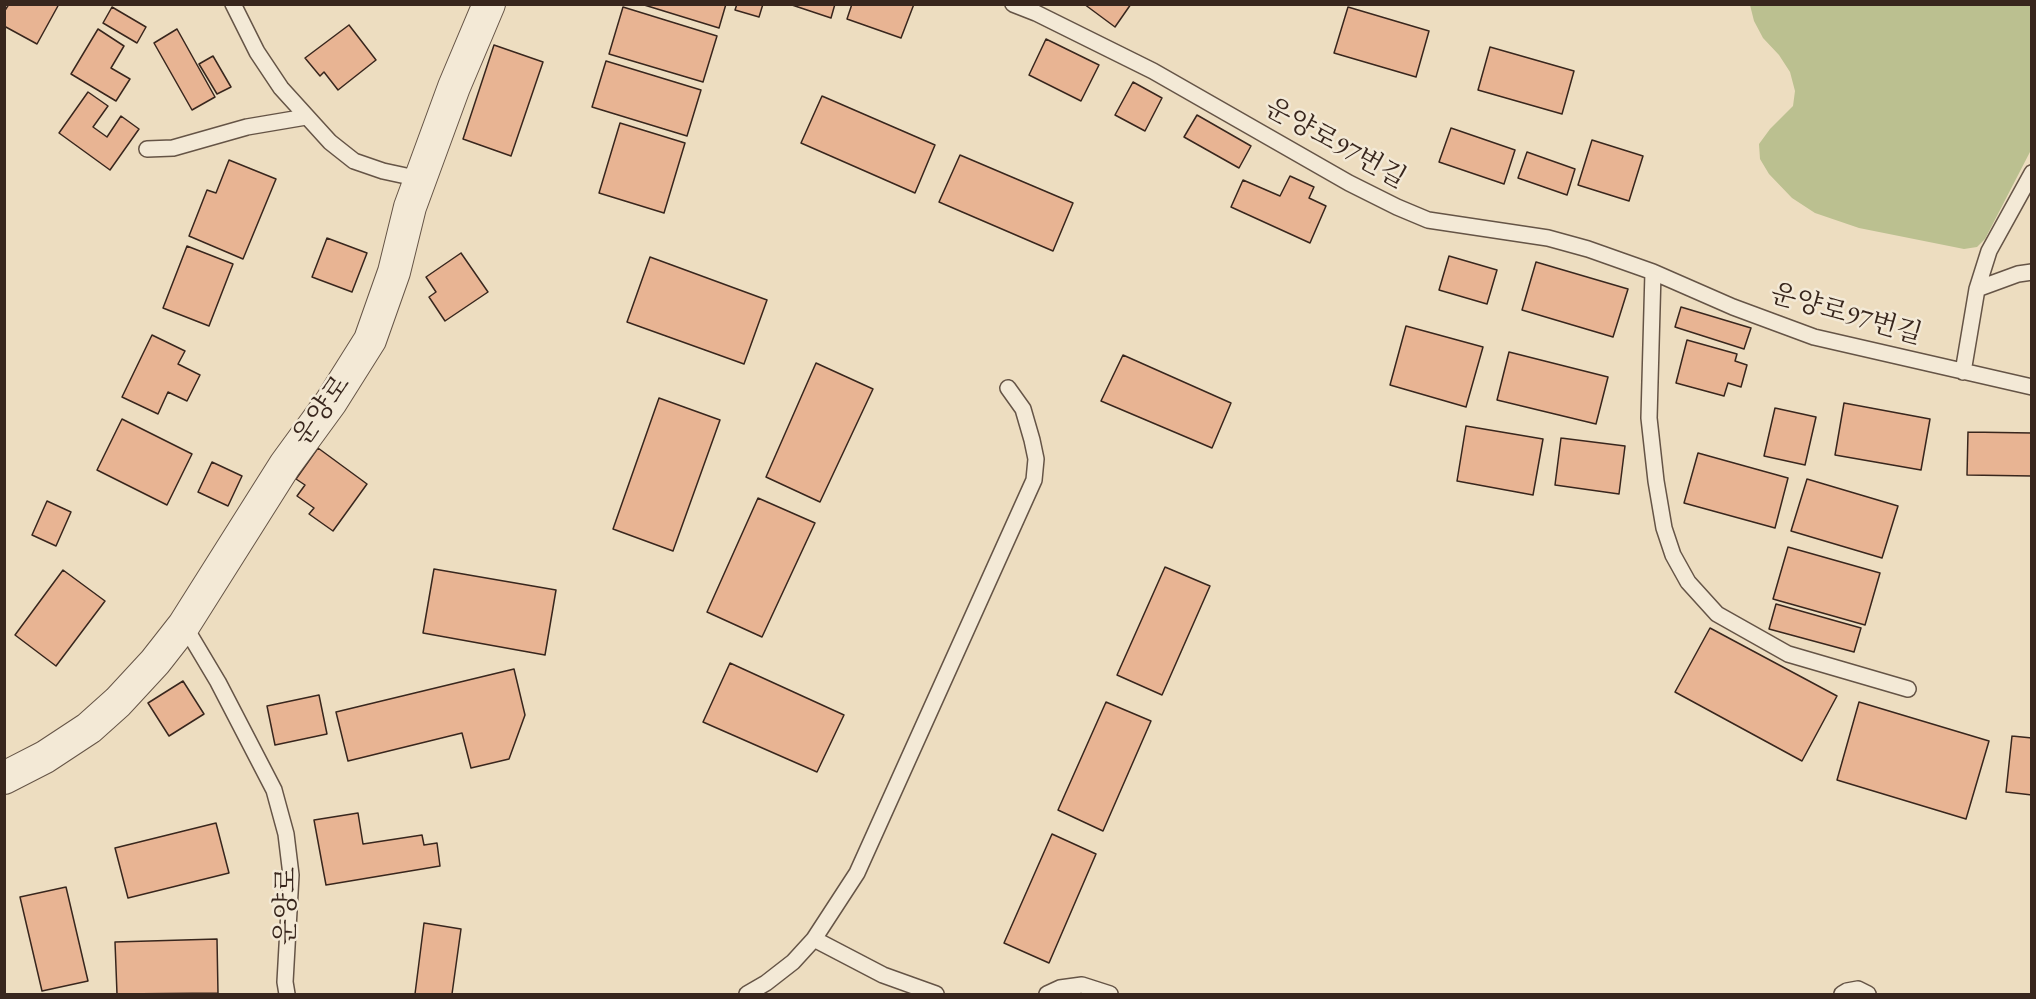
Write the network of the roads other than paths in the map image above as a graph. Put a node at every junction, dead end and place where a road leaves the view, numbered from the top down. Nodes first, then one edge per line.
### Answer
1 (233, 4) edge
2 (489, 4) edge
3 (1013, 4) edge
4 (306, 117) junction
5 (147, 149) dead end
6 (2031, 173) edge
7 (420, 179) junction
8 (1653, 272) junction
9 (2031, 272) edge
10 (1977, 289) junction
11 (1963, 372) junction
12 (2031, 387) edge
13 (1008, 388) dead end
14 (184, 625) junction
15 (1908, 689) dead end
16 (4, 778) edge
17 (814, 939) junction
18 (287, 994) edge
19 (747, 994) edge
20 (936, 994) edge
21 (1047, 994) edge
22 (1110, 994) edge
23 (1842, 994) edge
24 (1868, 994) edge

1 - 4 lane
2 - 7 street, 운양로
3 - 8 lane, 운양로97번길
4 - 5 lane
4 - 7 lane
6 - 10 lane
7 - 14 street, 운양로
8 - 11 lane, 운양로97번길
8 - 15 lane
9 - 10 lane
10 - 11 lane
11 - 12 lane, 운양로97번길
13 - 17 lane
14 - 16 street, 운양로
14 - 18 lane, 운양로
17 - 19 lane
17 - 20 lane
21 - 22 lane
23 - 24 lane

